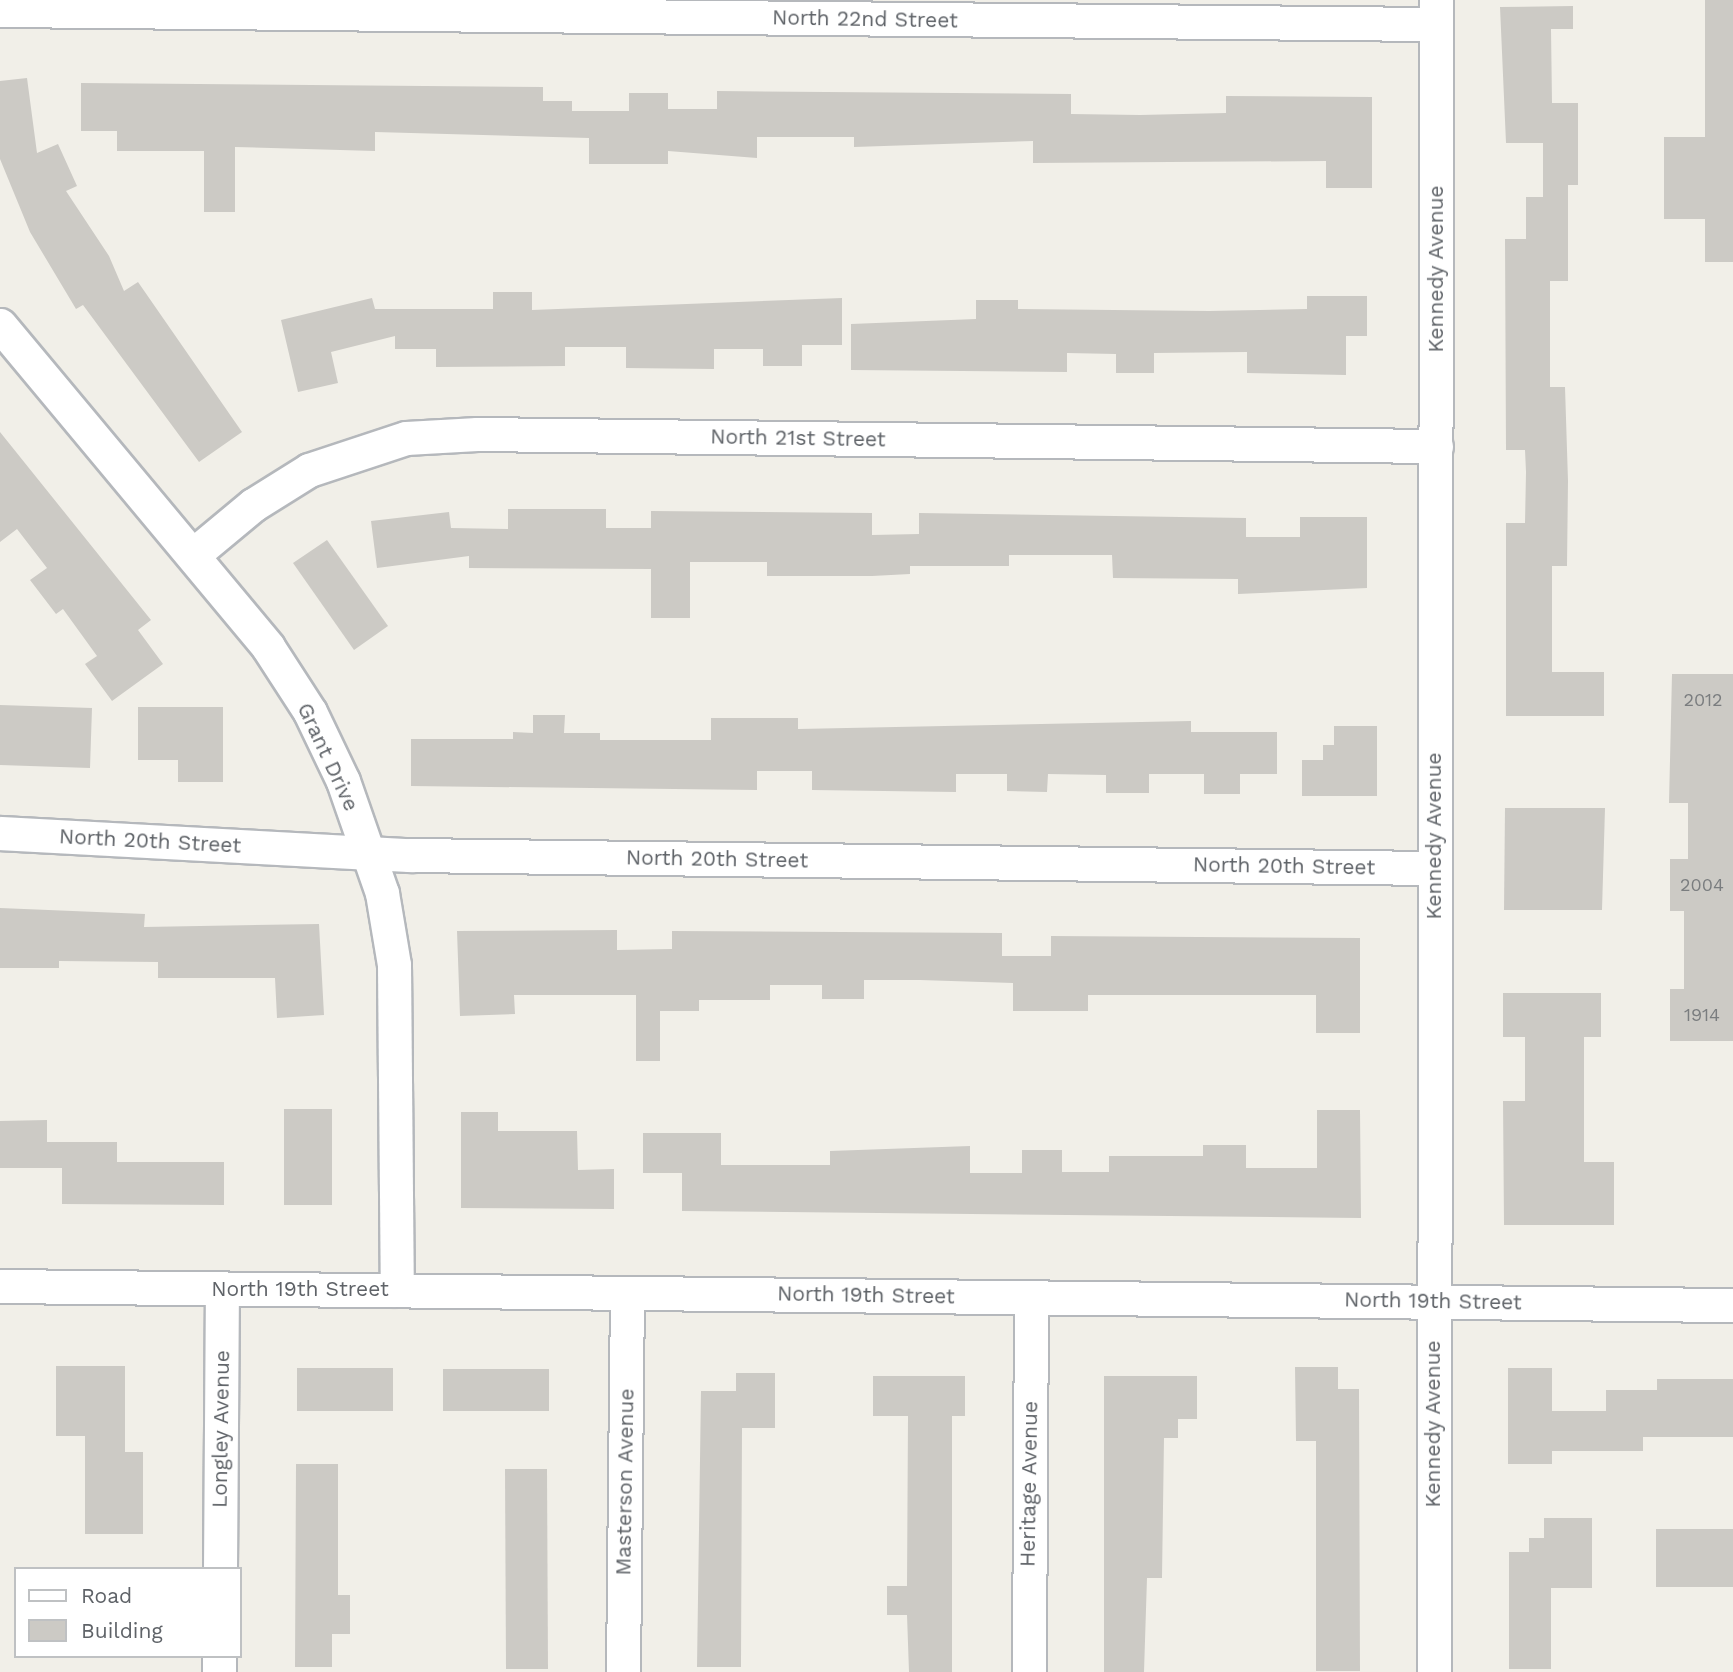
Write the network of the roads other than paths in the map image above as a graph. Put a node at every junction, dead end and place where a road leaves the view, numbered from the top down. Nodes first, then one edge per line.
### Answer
1 (636, 9) edge
2 (0, 10) edge
3 (1030, 10) edge
4 (1436, 12) edge
5 (0, 325) edge
6 (1436, 446) junction
7 (194, 554) junction
8 (0, 833) edge
9 (370, 854) junction
10 (1434, 867) junction
11 (0, 1286) edge
12 (222, 1289) junction
13 (397, 1290) junction
14 (627, 1293) junction
15 (1031, 1297) junction
16 (1433, 1301) junction
17 (1733, 1305) edge
18 (220, 1567) edge
19 (623, 1672) edge
20 (1029, 1672) edge
21 (1434, 1672) edge

1 - 2 street, North 22nd Street
1 - 3 street, North 22nd Street
3 - 4 street, North 22nd Street
4 - 6 street, Kennedy Avenue
5 - 7 street, Grant Drive
6 - 7 street, North 21st Street
6 - 10 street, Kennedy Avenue
7 - 9 street, Grant Drive
8 - 9 street, North 20th Street
9 - 10 street, North 20th Street
9 - 13 street, Grant Drive
10 - 16 street, Kennedy Avenue
11 - 12 street, North 19th Street
12 - 13 street, North 19th Street
12 - 18 street, Longley Avenue
13 - 14 street, North 19th Street
14 - 15 street, North 19th Street
14 - 19 street, Masterson Avenue
15 - 16 street, North 19th Street
15 - 20 street, Heritage Avenue
16 - 17 street, North 19th Street
16 - 21 street, Kennedy Avenue

